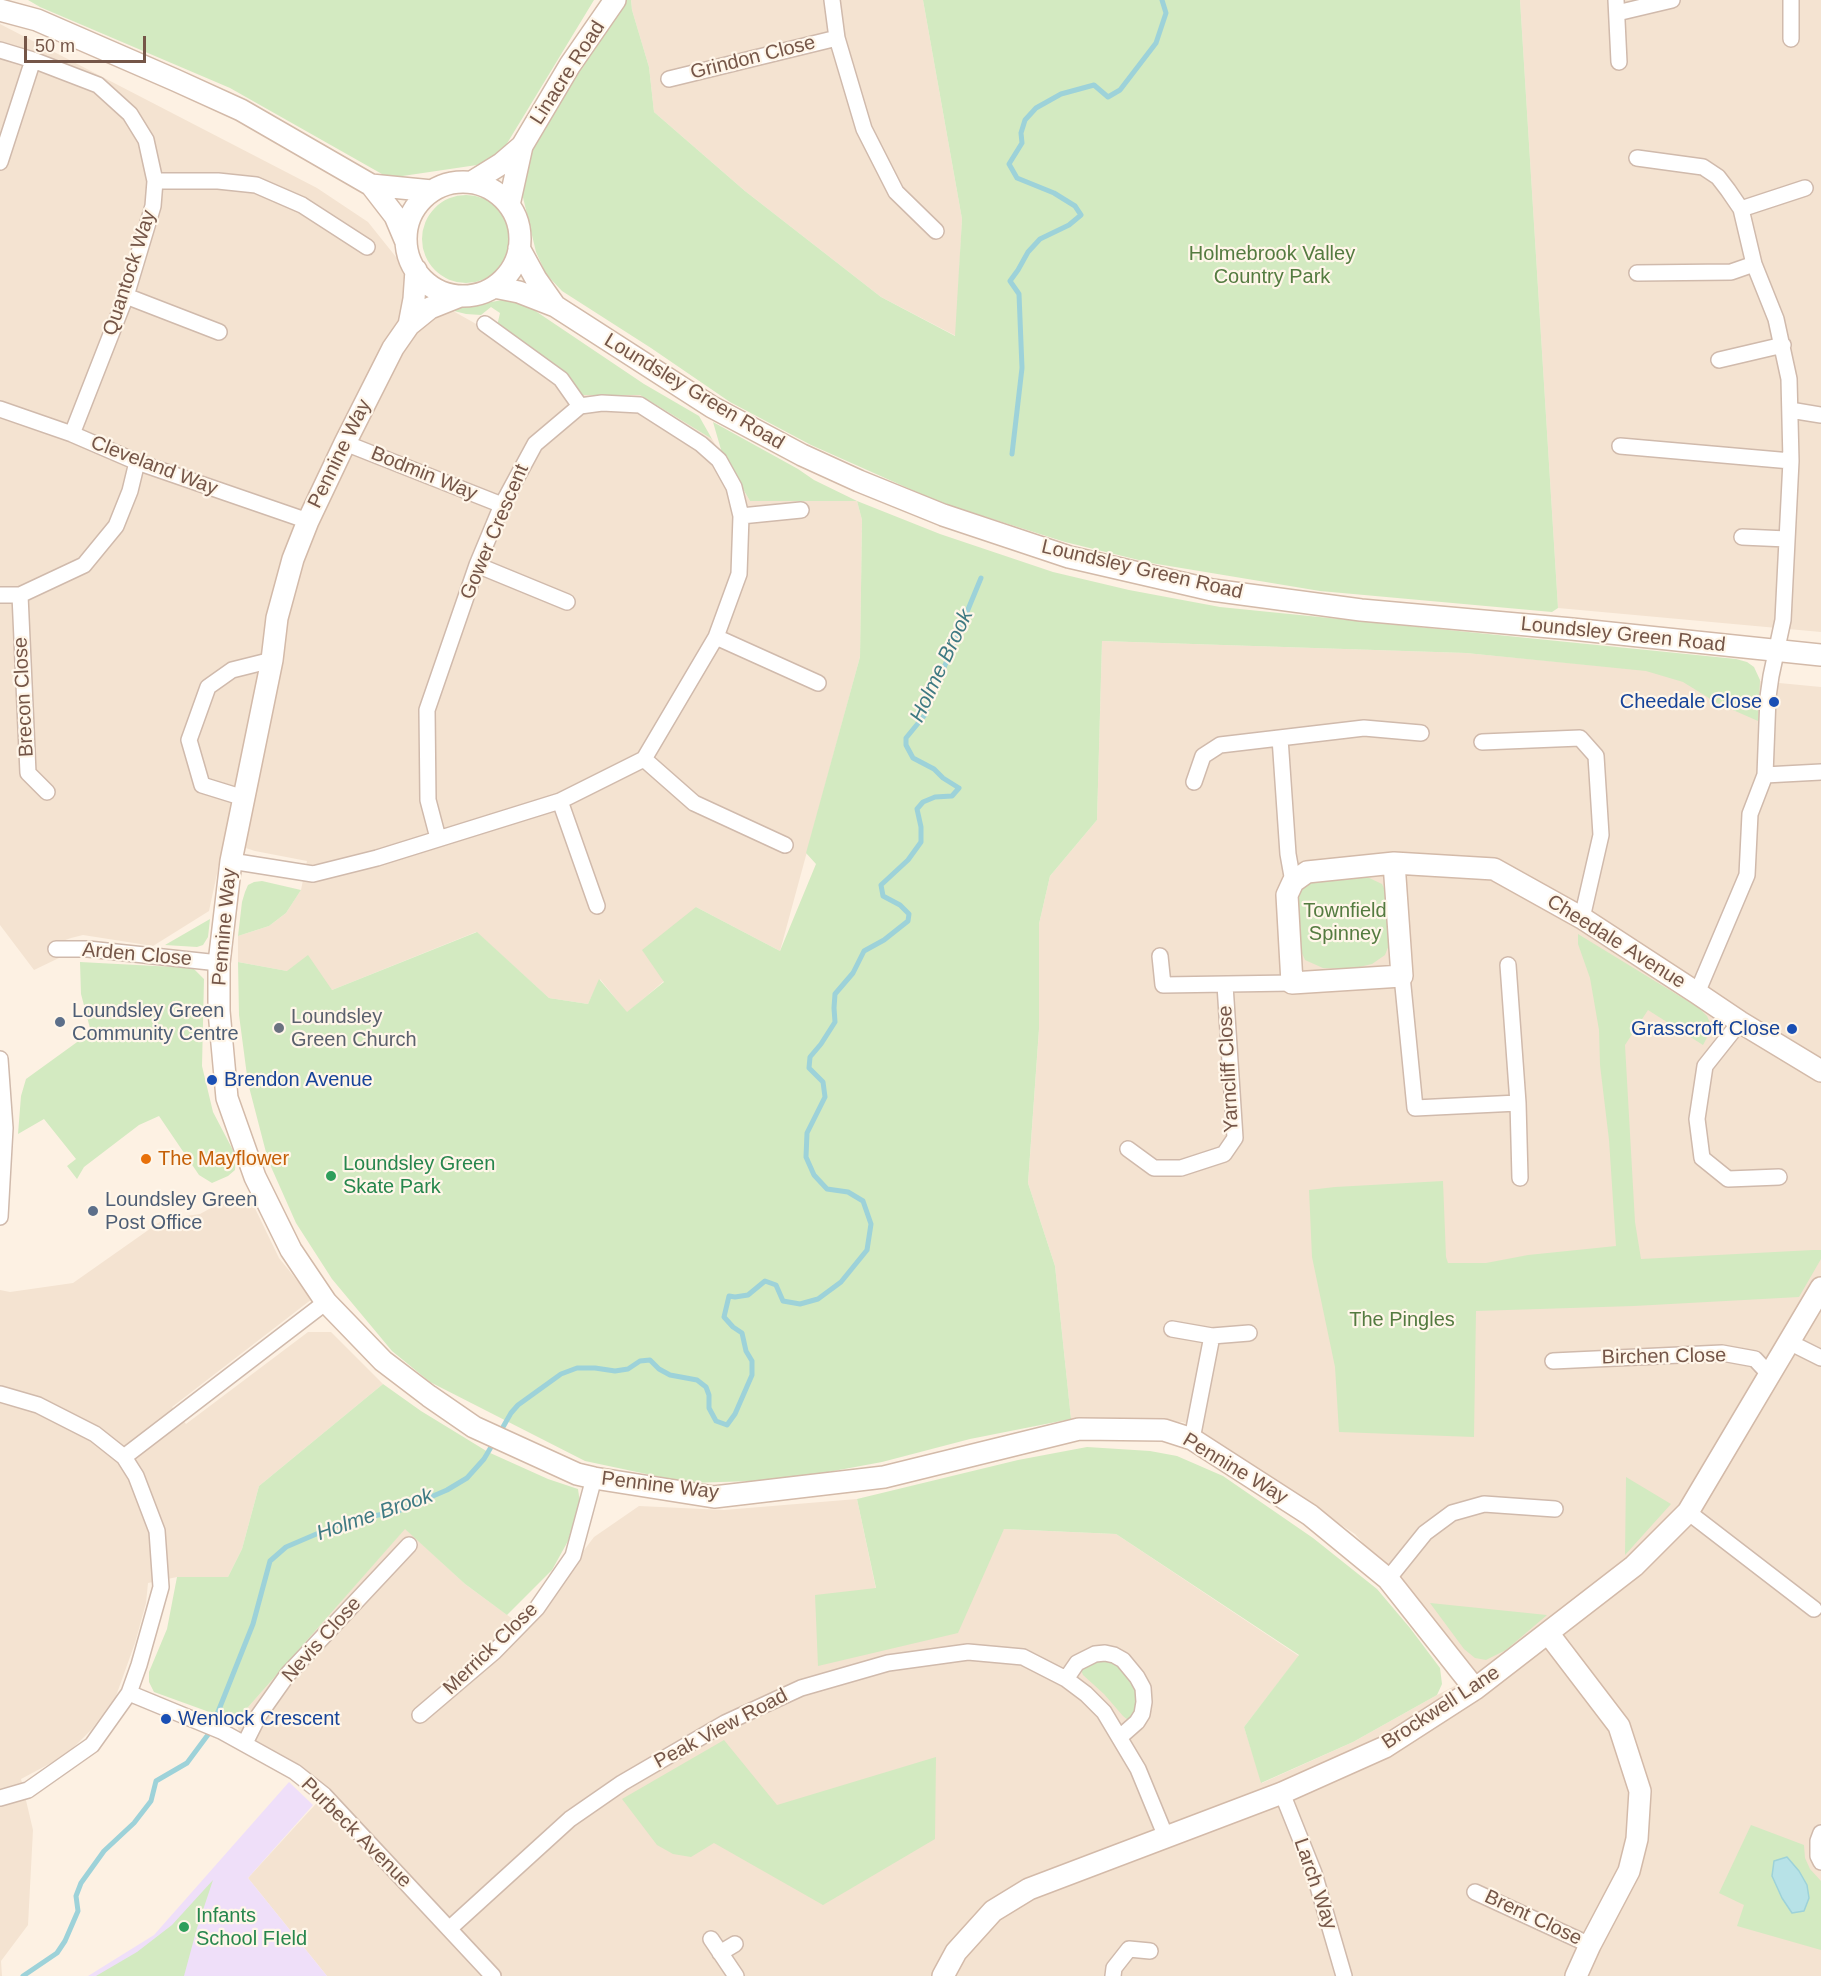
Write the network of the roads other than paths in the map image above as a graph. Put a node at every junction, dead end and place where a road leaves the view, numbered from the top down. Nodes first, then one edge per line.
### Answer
1 (615, 0) edge
2 (832, 0) edge
3 (1672, 0) edge
4 (1791, 0) edge
5 (1617, 6) edge
6 (0, 10) edge
7 (837, 38) junction
8 (1791, 39) dead end
9 (0, 50) edge
10 (33, 60) junction
11 (1619, 62) dead end
12 (669, 79) dead end
13 (522, 146) junction
14 (1637, 159) dead end
15 (0, 162) edge
16 (155, 181) junction
17 (472, 182) junction
18 (371, 186) junction
19 (1805, 188) dead end
20 (432, 191) junction
21 (509, 206) junction
22 (1741, 209) junction
23 (936, 231) dead end
24 (406, 242) junction
25 (367, 247) dead end
26 (519, 248) junction
27 (1754, 264) junction
28 (416, 270) junction
29 (1637, 273) dead end
30 (494, 287) junction
31 (126, 296) junction
32 (460, 296) junction
33 (555, 306) junction
34 (485, 324) dead end
35 (409, 325) junction
36 (219, 332) dead end
37 (1783, 345) junction
38 (1719, 360) dead end
39 (580, 406) junction
40 (0, 409) edge
41 (1790, 410) junction
42 (1821, 415) edge
43 (72, 434) junction
44 (345, 442) junction
45 (1620, 446) dead end
46 (1791, 461) junction
47 (137, 462) junction
48 (502, 505) junction
49 (801, 510) dead end
50 (741, 516) junction
51 (308, 521) junction
52 (1742, 537) dead end
53 (1787, 539) junction
54 (477, 565) junction
55 (0, 595) edge
56 (20, 595) junction
57 (567, 602) dead end
58 (716, 637) junction
59 (1776, 650) junction
60 (1821, 655) edge
61 (272, 660) junction
62 (818, 682) dead end
63 (1421, 733) dead end
64 (1280, 738) junction
65 (1482, 742) dead end
66 (644, 759) junction
67 (1821, 772) edge
68 (1765, 776) junction
69 (1194, 782) dead end
70 (47, 792) dead end
71 (244, 798) junction
72 (560, 801) junction
73 (438, 838) junction
74 (785, 845) dead end
75 (231, 861) junction
76 (1394, 863) junction
77 (1293, 882) junction
78 (597, 906) dead end
79 (1581, 918) junction
80 (56, 949) dead end
81 (1160, 956) dead end
82 (219, 963) junction
83 (1508, 965) dead end
84 (1402, 976) junction
85 (1292, 983) junction
86 (1225, 985) junction
87 (1698, 993) junction
88 (1740, 1022) junction
89 (0, 1059) edge
90 (1821, 1071) edge
91 (1518, 1103) junction
92 (2, 1113) edge
93 (1128, 1149) dead end
94 (1779, 1177) dead end
95 (1520, 1178) dead end
96 (0, 1217) edge
97 (1821, 1288) edge
98 (326, 1302) junction
99 (1172, 1329) dead end
100 (1249, 1333) dead end
101 (1212, 1336) junction
102 (1790, 1342) junction
103 (1821, 1358) edge
104 (1553, 1361) dead end
105 (1769, 1374) junction
106 (0, 1394) edge
107 (1192, 1439) junction
108 (124, 1457) junction
109 (594, 1478) junction
110 (1555, 1509) dead end
111 (1688, 1512) junction
112 (409, 1545) dead end
113 (1388, 1579) junction
114 (1814, 1609) dead end
115 (1548, 1634) junction
116 (1066, 1679) junction
117 (1475, 1689) junction
118 (129, 1694) junction
119 (420, 1715) dead end
120 (1120, 1737) junction
121 (245, 1743) junction
122 (1282, 1793) junction
123 (0, 1798) edge
124 (1821, 1833) edge
125 (1166, 1837) junction
126 (1821, 1862) edge
127 (1475, 1892) dead end
128 (449, 1929) junction
129 (711, 1939) dead end
130 (735, 1944) dead end
131 (1590, 1945) junction
132 (1150, 1951) dead end
133 (720, 1953) junction
134 (493, 1976) edge
135 (736, 1976) edge
136 (943, 1976) edge
137 (1113, 1976) edge
138 (1344, 1976) edge
139 (1576, 1976) edge

1 - 13 street, Linacre Road
2 - 7 street
3 - 5 street
4 - 8 street
5 - 11 street
6 - 18 street
7 - 12 street, Grindon Close
7 - 23 street
9 - 10 street, Quantock Way
10 - 15 street
10 - 16 street, Quantock Way
13 - 17 street, Linacre Road
13 - 21 street, Linacre Road
14 - 22 street
16 - 25 street
16 - 31 street, Quantock Way
17 - 20 street
17 - 21 street
18 - 20 street
18 - 24 street
19 - 22 street
20 - 24 street
21 - 26 street
22 - 27 street
24 - 28 street
26 - 30 street
26 - 33 street, Loundsley Green Road
27 - 29 street
27 - 37 street
28 - 32 street
28 - 35 street, Pennine Way
30 - 32 street
30 - 33 street, Loundsley Green Road
31 - 36 street
31 - 43 street, Quantock Way
32 - 35 street, Pennine Way
33 - 59 street, Loundsley Green Road
34 - 39 street
35 - 44 street, Pennine Way
37 - 38 street
37 - 41 street
39 - 48 street, Gower Crescent
39 - 50 street
40 - 43 street, Cleveland Way
41 - 42 street
41 - 46 street
43 - 47 street, Cleveland Way
44 - 48 street, Bodmin Way
44 - 51 street, Pennine Way
45 - 46 street
46 - 53 street
47 - 51 street, Cleveland Way
47 - 56 street
48 - 54 street, Gower Crescent
49 - 50 street
50 - 58 street
51 - 61 street, Pennine Way
52 - 53 street
53 - 59 street
54 - 57 street
54 - 73 street, Gower Crescent
55 - 56 street
56 - 70 street, Brecon Close
58 - 62 street
58 - 66 street
59 - 60 street, Loundsley Green Road
59 - 68 street
61 - 71 street, Pennine Way
61 - 71 street
63 - 64 street
64 - 69 street
64 - 77 street
65 - 79 street
66 - 72 street
66 - 74 street
67 - 68 street
68 - 87 street
71 - 75 street, Pennine Way
72 - 73 street
72 - 78 street
73 - 75 street
75 - 82 street, Pennine Way
76 - 77 street, Cheedale Avenue
76 - 79 street, Cheedale Avenue
76 - 84 street
77 - 85 street
79 - 87 street, Cheedale Avenue
80 - 82 street, Arden Close
81 - 86 street
82 - 98 street, Pennine Way
83 - 91 street
84 - 85 street
84 - 91 street
85 - 86 street
86 - 93 street, Yarncliff Close
87 - 88 street, Cheedale Avenue
88 - 90 street, Cheedale Avenue
88 - 94 street
89 - 92 street
91 - 95 street
92 - 96 street
97 - 102 street, Brockwell Lane
98 - 108 street
98 - 109 street, Pennine Way
99 - 101 street
100 - 101 street
101 - 107 street
102 - 103 street
102 - 105 street, Brockwell Lane
104 - 105 street, Birchen Close
105 - 111 street, Brockwell Lane
106 - 108 street
107 - 109 street, Pennine Way
107 - 113 street, Pennine Way
108 - 118 street
109 - 119 street, Merrick Close
110 - 113 street
111 - 114 street
111 - 115 street, Brockwell Lane
112 - 121 street, Nevis Close
113 - 117 street, Pennine Way
115 - 117 street, Brockwell Lane
115 - 131 street
116 - 120 street, Peak View Road
116 - 120 street
116 - 128 street, Peak View Road
117 - 122 street, Brockwell Lane
118 - 121 street, Purbeck Avenue
118 - 123 street
120 - 125 street, Peak View Road
121 - 128 street, Purbeck Avenue
122 - 125 street, Brockwell Lane
122 - 138 street, Larch Way
124 - 126 street
125 - 136 street, Brockwell Lane
127 - 131 street, Brent Close
128 - 134 street, Purbeck Avenue
129 - 133 street
130 - 133 street
131 - 139 street
132 - 137 street
133 - 135 street

